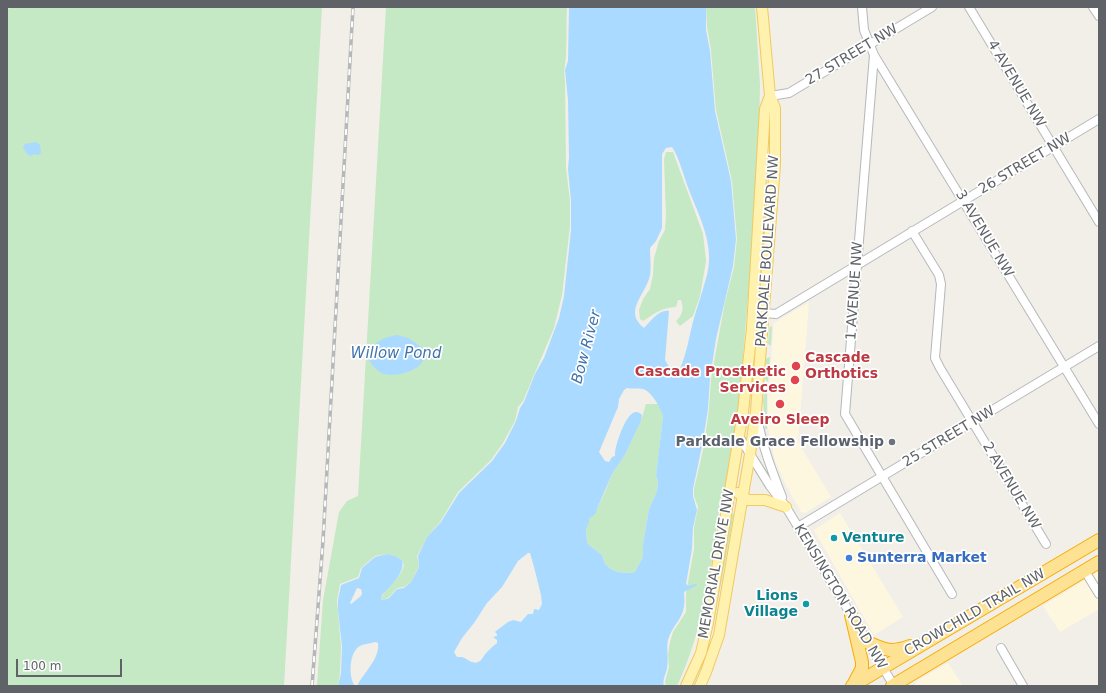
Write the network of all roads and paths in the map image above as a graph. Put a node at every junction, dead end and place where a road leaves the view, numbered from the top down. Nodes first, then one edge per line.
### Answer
1 (762, 7) edge
2 (862, 7) edge
3 (932, 7) edge
4 (970, 7) edge
5 (1093, 7) edge
6 (1099, 16) edge
7 (869, 44) junction
8 (874, 55) junction
9 (770, 96) junction
10 (1099, 119) edge
11 (1054, 147) junction
12 (964, 201) junction
13 (1099, 222) edge
14 (912, 232) junction
15 (857, 265) junction
16 (763, 313) junction
17 (1099, 346) edge
18 (1064, 367) junction
19 (756, 411) junction
20 (972, 422) junction
21 (1099, 424) edge
22 (740, 438) junction
23 (750, 454) junction
24 (882, 477) junction
25 (732, 480) junction
26 (742, 497) junction
27 (755, 501) junction
28 (786, 507) junction
29 (739, 516) junction
30 (798, 527) junction
31 (1099, 540) edge
32 (1046, 544) dead end
33 (1099, 562) edge
34 (1085, 571) junction
35 (952, 594) dead end
36 (1099, 594) edge
37 (851, 615) junction
38 (939, 634) junction
39 (867, 642) junction
40 (1001, 648) dead end
41 (882, 667) junction
42 (686, 686) edge
43 (700, 686) edge
44 (853, 686) edge
45 (893, 686) edge
46 (1024, 686) edge

1 - 9 main road, PARKDALE BOULEVARD NW
2 - 7 street
3 - 7 street, 27 STREET NW
4 - 11 street, 4 AVENUE NW
5 - 6 street
7 - 8 street, 3 AVENUE NW
7 - 9 street, 27 STREET NW
8 - 12 street, 3 AVENUE NW
8 - 15 street, 1 AVENUE NW
9 - 16 main road, PARKDALE BOULEVARD NW
9 - 22 main road, PARKDALE BOULEVARD NW
10 - 11 street, 26 STREET NW
11 - 12 street, 26 STREET NW
11 - 13 street, 4 AVENUE NW
12 - 14 street, 26 STREET NW
12 - 18 street, 3 AVENUE NW
14 - 15 street, 26 STREET NW
14 - 20 street, 2 AVENUE NW
15 - 16 street, 26 STREET NW
15 - 24 street, 1 AVENUE NW
16 - 19 main road, PARKDALE BOULEVARD NW
17 - 18 street, 25 STREET NW
18 - 20 street, 25 STREET NW
18 - 21 street, 3 AVENUE NW
19 - 23 main road, PARKDALE BOULEVARD NW
19 - 28 street, KENSINGTON ROAD NW
20 - 24 street, 25 STREET NW
20 - 32 street, 2 AVENUE NW
22 - 23 street, KENSINGTON ROAD NW
22 - 25 main road, MEMORIAL DRIVE NW
23 - 26 main road, MEMORIAL DRIVE NW
23 - 28 street, KENSINGTON ROAD NW
24 - 30 street, 25 STREET NW
24 - 35 street, 1 AVENUE NW
25 - 26 main road
25 - 42 main road, MEMORIAL DRIVE NW
26 - 27 main road
26 - 29 main road, MEMORIAL DRIVE NW
27 - 28 main road
27 - 29 main road
28 - 30 street, KENSINGTON ROAD NW
29 - 43 main road, MEMORIAL DRIVE NW
30 - 37 street, KENSINGTON ROAD NW
31 - 38 highway, CROWCHILD TRAIL NW
33 - 34 highway, CROWCHILD TRAIL NW
34 - 36 street
34 - 45 highway, CROWCHILD TRAIL NW
37 - 39 street, KENSINGTON ROAD NW
37 - 44 highway
38 - 39 highway
38 - 41 highway, CROWCHILD TRAIL NW
39 - 41 street, KENSINGTON ROAD NW
40 - 46 street
41 - 44 highway, CROWCHILD TRAIL NW
41 - 45 street, KENSINGTON ROAD NW

